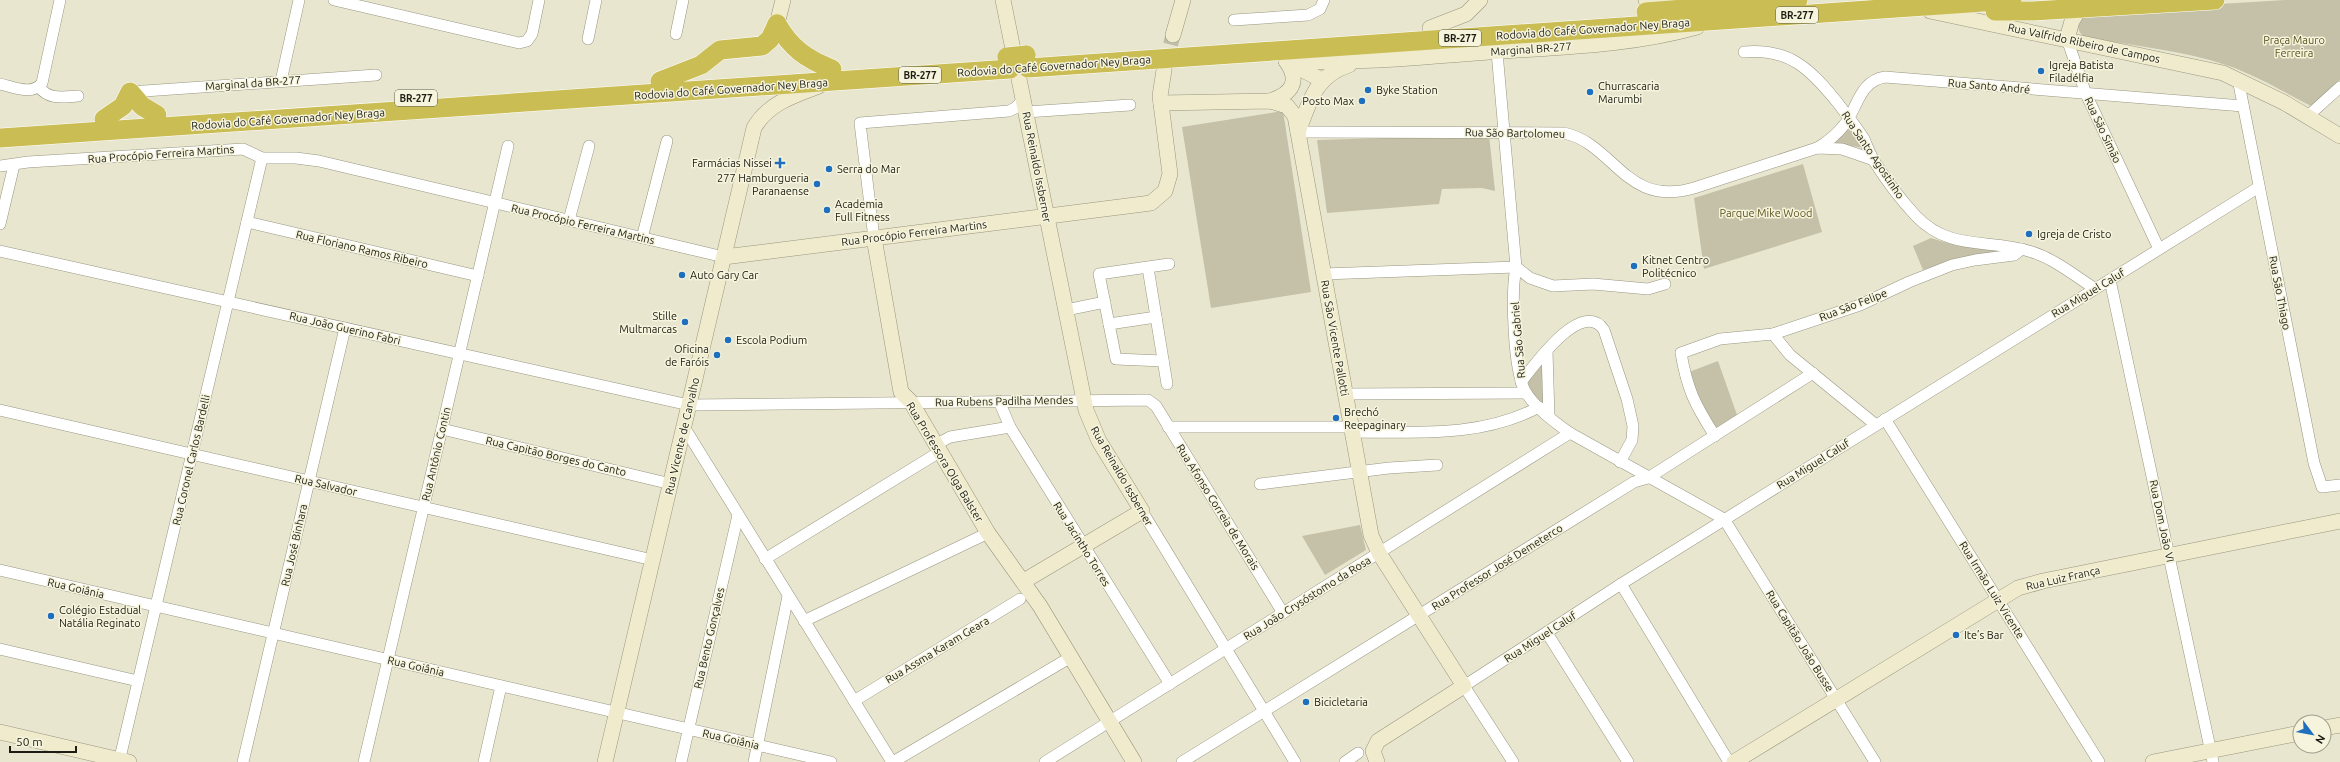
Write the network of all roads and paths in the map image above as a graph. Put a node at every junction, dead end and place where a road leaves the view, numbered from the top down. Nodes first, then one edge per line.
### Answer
1 (60, 0) edge
2 (299, 0) edge
3 (334, 0) edge
4 (539, 0) edge
5 (596, 0) edge
6 (683, 0) edge
7 (783, 0) edge
8 (1003, 0) edge
9 (1183, 0) edge
10 (1324, 0) edge
11 (1480, 0) edge
12 (1646, 0) edge
13 (1798, 0) edge
14 (2012, 0) edge
15 (2215, 0) edge
16 (2080, 8) junction
17 (1867, 10) junction
18 (1930, 11) junction
19 (1730, 12) junction
20 (1234, 20) dead end
21 (777, 24) junction
22 (1430, 28) junction
23 (676, 34) dead end
24 (1173, 35) tunnel mouth
25 (588, 39) dead end
26 (2066, 39) junction
27 (1496, 52) junction
28 (1744, 52) dead end
29 (1194, 56) junction
30 (1286, 61) junction
31 (1360, 61) junction
32 (1017, 62) junction
33 (1164, 70) tunnel mouth
34 (376, 74) dead end
35 (831, 76) junction
36 (2238, 79) junction
37 (1322, 80) junction
38 (281, 81) junction
39 (660, 81) junction
40 (0, 84) edge
41 (39, 87) junction
42 (2340, 87) edge
43 (1290, 89) junction
44 (130, 92) junction
45 (1314, 93) junction
46 (2086, 94) junction
47 (78, 96) dead end
48 (1270, 101) junction
49 (1160, 103) junction
50 (1130, 105) dead end
51 (1025, 106) junction
52 (2243, 106) junction
53 (156, 115) junction
54 (2308, 116) junction
55 (1849, 118) junction
56 (104, 119) junction
57 (0, 125) edge
58 (1298, 132) junction
59 (1504, 132) junction
60 (2340, 136) edge
61 (0, 138) edge
62 (667, 141) dead end
63 (508, 146) dead end
64 (589, 146) dead end
65 (1817, 148) junction
66 (262, 158) junction
67 (1874, 160) junction
68 (14, 165) junction
69 (0, 166) edge
70 (2259, 187) junction
71 (494, 203) junction
72 (1047, 217) junction
73 (569, 220) junction
74 (247, 222) junction
75 (0, 224) edge
76 (642, 238) junction
77 (874, 238) junction
78 (2022, 249) junction
79 (2159, 249) junction
80 (0, 251) edge
81 (724, 257) junction
82 (1169, 264) dead end
83 (1516, 267) junction
84 (1148, 268) junction
85 (1324, 274) junction
86 (478, 276) junction
87 (2110, 280) junction
88 (1665, 284) dead end
89 (2094, 288) junction
90 (228, 302) junction
91 (1104, 302) junction
92 (1066, 310) junction
93 (1156, 317) junction
94 (1109, 324) junction
95 (345, 328) junction
96 (1773, 334) junction
97 (1547, 351) junction
98 (459, 353) junction
99 (1163, 361) junction
100 (1813, 373) junction
101 (1521, 382) junction
102 (1167, 384) dead end
103 (1526, 393) junction
104 (1345, 394) junction
105 (1084, 400) junction
106 (999, 401) junction
107 (1151, 401) joint
108 (911, 402) junction
109 (689, 405) junction
110 (1539, 407) junction
111 (0, 410) edge
112 (1549, 416) junction
113 (1881, 422) junction
114 (1010, 427) junction
115 (1168, 427) junction
116 (684, 428) junction
117 (442, 429) junction
118 (1352, 429) junction
119 (1570, 434) junction
120 (1715, 436) junction
121 (939, 447) junction
122 (192, 454) junction
123 (1620, 462) junction
124 (1437, 465) dead end
125 (1359, 472) junction
126 (1648, 478) junction
127 (309, 481) junction
128 (671, 484) junction
129 (1260, 484) dead end
130 (2340, 485) edge
131 (423, 508) junction
132 (1142, 511) junction
133 (738, 515) junction
134 (1724, 519) junction
135 (2340, 521) edge
136 (988, 533) junction
137 (1084, 547) junction
138 (1379, 553) junction
139 (2169, 555) junction
140 (765, 559) junction
141 (653, 560) junction
142 (0, 570) edge
143 (1024, 581) junction
144 (1621, 584) junction
145 (788, 596) junction
146 (1020, 599) dead end
147 (1998, 599) junction
148 (156, 606) junction
149 (1283, 613) junction
150 (1419, 615) junction
151 (804, 621) junction
152 (273, 633) junction
153 (1547, 633) junction
154 (0, 649) edge
155 (1226, 649) junction
156 (1071, 657) junction
157 (388, 660) junction
158 (138, 681) junction
159 (1170, 684) junction
160 (501, 686) junction
161 (1464, 686) junction
162 (1836, 699) junction
163 (854, 701) junction
164 (1264, 711) junction
165 (617, 712) junction
166 (1110, 722) junction
167 (688, 729) junction
168 (0, 732) edge
169 (2292, 735) edge
170 (758, 745) junction
171 (1358, 753) dead end
172 (1375, 755) edge
173 (2212, 756) edge
174 (123, 761) edge
175 (243, 762) edge
176 (364, 762) edge
177 (484, 762) edge
178 (605, 762) edge
179 (681, 762) edge
180 (754, 762) edge
181 (831, 762) edge
182 (892, 762) edge
183 (1045, 762) edge
184 (1134, 762) edge
185 (1182, 762) edge
186 (1295, 762) edge
187 (1345, 762) edge
188 (1513, 762) edge
189 (1628, 762) edge
190 (1729, 762) edge
191 (1734, 762) edge
192 (1875, 762) edge
193 (2099, 762) edge
194 (2153, 762) edge

1 - 41 street
2 - 38 street
3 - 4 street
5 - 25 street
6 - 23 street
7 - 21 main road
8 - 32 main road, Rua Reinaldo Issberner
9 - 24 main road
10 - 20 street
11 - 22 main road
12 - 19 main road
13 - 19 highway, Rodovia do Café Governador Ney Braga / BR-277
14 - 17 highway, Rodovia do Café Governador Ney Braga / BR-277
15 - 16 highway
16 - 18 highway
16 - 26 main road
17 - 18 highway
17 - 19 highway, Rodovia do Café Governador Ney Braga / BR-277
18 - 26 main road, Rua Valfrido Ribeiro de Campos
19 - 22 highway, Rodovia do Café Governador Ney Braga / BR-277
19 - 27 main road, Marginal BR-277
19 - 29 highway, Rodovia do Café Governador Ney Braga / BR-277
21 - 35 highway
21 - 39 highway
22 - 32 highway, Rodovia do Café Governador Ney Braga / BR-277
26 - 36 main road, Rua Valfrido Ribeiro de Campos
26 - 46 street, Rua São Simão
27 - 31 main road, Marginal BR-277
27 - 59 street, Rua São Gabriel
28 - 55 street, Rua Santo Agostinho
29 - 30 highway
29 - 32 highway, Rodovia do Café Governador Ney Braga / BR-277
30 - 31 main road, Marginal BR-277
30 - 37 main road
30 - 43 main road
31 - 37 main road
32 - 35 highway, Rodovia do Café Governador Ney Braga / BR-277
32 - 51 main road, Rua Reinaldo Issberner
33 - 49 main road
34 - 38 street, Marginal da BR-277
35 - 39 highway, Rodovia do Café Governador Ney Braga / BR-277
35 - 61 highway, Rodovia do Café Governador Ney Braga / BR-277
35 - 81 main road, Rua Vicente de Carvalho
36 - 52 street, Rua São Thiago
36 - 54 main road
37 - 45 main road
38 - 44 street, Marginal da BR-277
39 - 53 highway, Rodovia do Café Governador Ney Braga / BR-277
40 - 41 street
41 - 47 street
42 - 54 street
43 - 45 main road
43 - 48 main road
44 - 53 highway
44 - 56 highway
45 - 58 main road
46 - 52 street, Rua Santo André
46 - 55 street, Rua Santo André
46 - 79 street, Rua São Simão
48 - 49 main road
48 - 58 main road, Rua São Vicente Pallotti
49 - 72 main road, Rua Procópio Ferreira Martins
50 - 51 street
51 - 72 main road, Rua Reinaldo Issberner
51 - 77 street, Rua Professora Olga Balster
52 - 70 street, Rua São Thiago
53 - 56 highway, Rodovia do Café Governador Ney Braga / BR-277
54 - 60 main road
55 - 65 street, Rua Santo André
55 - 67 street, Rua Santo Agostinho
56 - 57 highway, Rodovia do Café Governador Ney Braga / BR-277
58 - 59 street, Rua São Bartolomeu
58 - 85 main road, Rua São Vicente Pallotti
59 - 65 street, Rua São Bartolomeu
59 - 83 street, Rua São Gabriel
62 - 76 street
63 - 71 street, Rua Antônio Contin
64 - 73 street
65 - 67 street, Rua São Bartolomeu
66 - 68 street, Rua Procópio Ferreira Martins
66 - 71 street, Rua Procópio Ferreira Martins
66 - 74 street, Rua Coronel Carlos Bardelli
67 - 78 street, Rua Santo Agostinho
68 - 69 street, Rua Procópio Ferreira Martins
68 - 75 street
70 - 79 street, Rua Miguel Caluf
70 - 130 street, Rua São Thiago
71 - 73 street, Rua Procópio Ferreira Martins
71 - 86 street, Rua Antônio Contin
72 - 77 main road, Rua Procópio Ferreira Martins
72 - 92 main road, Rua Reinaldo Issberner
73 - 76 street, Rua Procópio Ferreira Martins
74 - 86 street, Rua Floriano Ramos Ribeiro
74 - 90 street, Rua Coronel Carlos Bardelli
76 - 81 street, Rua Procópio Ferreira Martins
77 - 81 main road, Rua Procópio Ferreira Martins
77 - 108 main road, Rua Professora Olga Balster
78 - 89 street, Rua Santo Agostinho
78 - 96 street, Rua São Felipe
79 - 87 street, Rua Miguel Caluf
80 - 90 street, Rua João Guerino Fabri
81 - 109 main road, Rua Vicente de Carvalho
82 - 84 street
83 - 85 street
83 - 88 street
83 - 101 street, Rua São Gabriel
84 - 91 street
84 - 93 street
85 - 104 main road, Rua São Vicente Pallotti
86 - 98 street, Rua Antônio Contin
87 - 89 street, Rua Miguel Caluf
87 - 139 street, Rua Dom João VI
89 - 113 street, Rua Miguel Caluf
90 - 95 street, Rua João Guerino Fabri
90 - 122 street, Rua Coronel Carlos Bardelli
91 - 92 street
91 - 94 street
92 - 105 main road, Rua Reinaldo Issberner
93 - 94 street
93 - 99 street
94 - 99 street
95 - 98 street, Rua João Guerino Fabri
95 - 127 street, Rua José Binhara
96 - 100 street, Rua Irmão Luiz Vicente
96 - 120 street, Rua São Felipe
97 - 101 street
97 - 112 street
97 - 123 street
98 - 109 street, Rua João Guerino Fabri
98 - 117 street, Rua Antônio Contin
99 - 102 street
100 - 113 street, Rua Irmão Luiz Vicente
100 - 120 street, Rua Professor José Demeterco
101 - 103 street, Rua São Gabriel
103 - 104 street
103 - 110 street, Rua São Gabriel
104 - 118 main road, Rua São Vicente Pallotti
105 - 106 street, Rua Rubens Padilha Mendes
105 - 107 street, Rua Rubens Padilha Mendes
105 - 132 main road, Rua Reinaldo Issberner
106 - 108 street, Rua Rubens Padilha Mendes
106 - 114 street, Rua Jacintho Torres
107 - 115 street, Rua Afonso Correia de Morais
108 - 109 street, Rua Rubens Padilha Mendes
108 - 121 main road, Rua Professora Olga Balster
109 - 116 main road, Rua Vicente de Carvalho
110 - 112 street, Rua São Gabriel
110 - 118 street
111 - 122 street, Rua Salvador
112 - 119 street, Rua São Gabriel
113 - 134 street, Rua Miguel Caluf
113 - 147 street, Rua Irmão Luiz Vicente
114 - 121 street
114 - 137 street, Rua Jacintho Torres
115 - 118 street
115 - 149 street, Rua Afonso Correia de Morais
116 - 128 main road, Rua Vicente de Carvalho
116 - 133 street
117 - 128 street, Rua Capitão Borges do Canto
117 - 131 street, Rua Antônio Contin
118 - 125 main road, Rua São Vicente Pallotti
119 - 123 street, Rua São Gabriel
119 - 138 street, Rua João Crysóstomo da Rosa
120 - 126 street, Rua Professor José Demeterco
121 - 136 main road, Rua Professora Olga Balster
121 - 140 street
122 - 127 street, Rua Salvador
122 - 148 street, Rua Coronel Carlos Bardelli
123 - 126 street, Rua São Gabriel
124 - 125 street
125 - 129 street
125 - 138 main road, Rua São Vicente Pallotti
126 - 134 street, Rua São Gabriel
126 - 150 street, Rua Professor José Demeterco
127 - 131 street, Rua Salvador
127 - 152 street, Rua José Binhara
128 - 141 main road, Rua Vicente de Carvalho
131 - 141 street, Rua Salvador
131 - 157 street, Rua Antônio Contin
132 - 137 main road
132 - 155 street, Rua Reinaldo Issberner
133 - 140 street
133 - 167 street, Rua Bento Gonçalves
134 - 144 street, Rua Miguel Caluf
134 - 162 street, Rua Capitão João Busse
135 - 139 main road, Rua Luiz França
136 - 143 main road, Rua Professora Olga Balster
136 - 151 street
137 - 143 main road
137 - 159 street, Rua Jacintho Torres
138 - 149 street, Rua João Crysóstomo da Rosa
138 - 150 main road, Rua São Vicente Pallotti
139 - 147 main road, Rua Luiz França
139 - 173 street, Rua Dom João VI
140 - 145 street
141 - 165 main road, Rua Vicente de Carvalho
142 - 148 street, Rua Goiânia
143 - 156 main road, Rua Professora Olga Balster
144 - 153 street, Rua Miguel Caluf
144 - 190 street
145 - 151 street
145 - 170 street
146 - 163 street, Rua Assma Karam Geara
147 - 162 main road, Rua Luiz França
147 - 193 street, Rua Irmão Luiz Vicente
148 - 152 street, Rua Goiânia
148 - 158 street, Rua Coronel Carlos Bardelli
149 - 155 street, Rua João Crysóstomo da Rosa
150 - 161 main road, Rua São Vicente Pallotti
150 - 164 street, Rua Professor José Demeterco
151 - 163 street
152 - 157 street, Rua Goiânia
152 - 175 street, Rua José Binhara
153 - 161 street, Rua Miguel Caluf
153 - 189 street
154 - 158 street
155 - 159 street, Rua João Crysóstomo da Rosa
155 - 164 street, Rua Reinaldo Issberner
156 - 166 main road, Rua Professora Olga Balster
156 - 182 street
157 - 160 street, Rua Goiânia
157 - 176 street, Rua Antônio Contin
158 - 174 street, Rua Coronel Carlos Bardelli
159 - 166 street, Rua João Crysóstomo da Rosa
160 - 165 street, Rua Goiânia
160 - 177 street
161 - 172 main road, Rua Miguel Caluf
161 - 188 street
162 - 191 main road, Rua Luiz França
162 - 192 street, Rua Capitão João Busse
163 - 182 street
164 - 185 street, Rua Professor José Demeterco
164 - 186 street, Rua Reinaldo Issberner
165 - 167 street, Rua Goiânia
165 - 178 main road, Rua Vicente de Carvalho
166 - 183 street, Rua João Crysóstomo da Rosa
166 - 184 main road, Rua Professora Olga Balster
167 - 170 street, Rua Goiânia
167 - 179 street, Rua Bento Gonçalves
168 - 174 main road
169 - 173 main road
170 - 180 street
170 - 181 street, Rua Goiânia
171 - 187 street
173 - 194 main road

